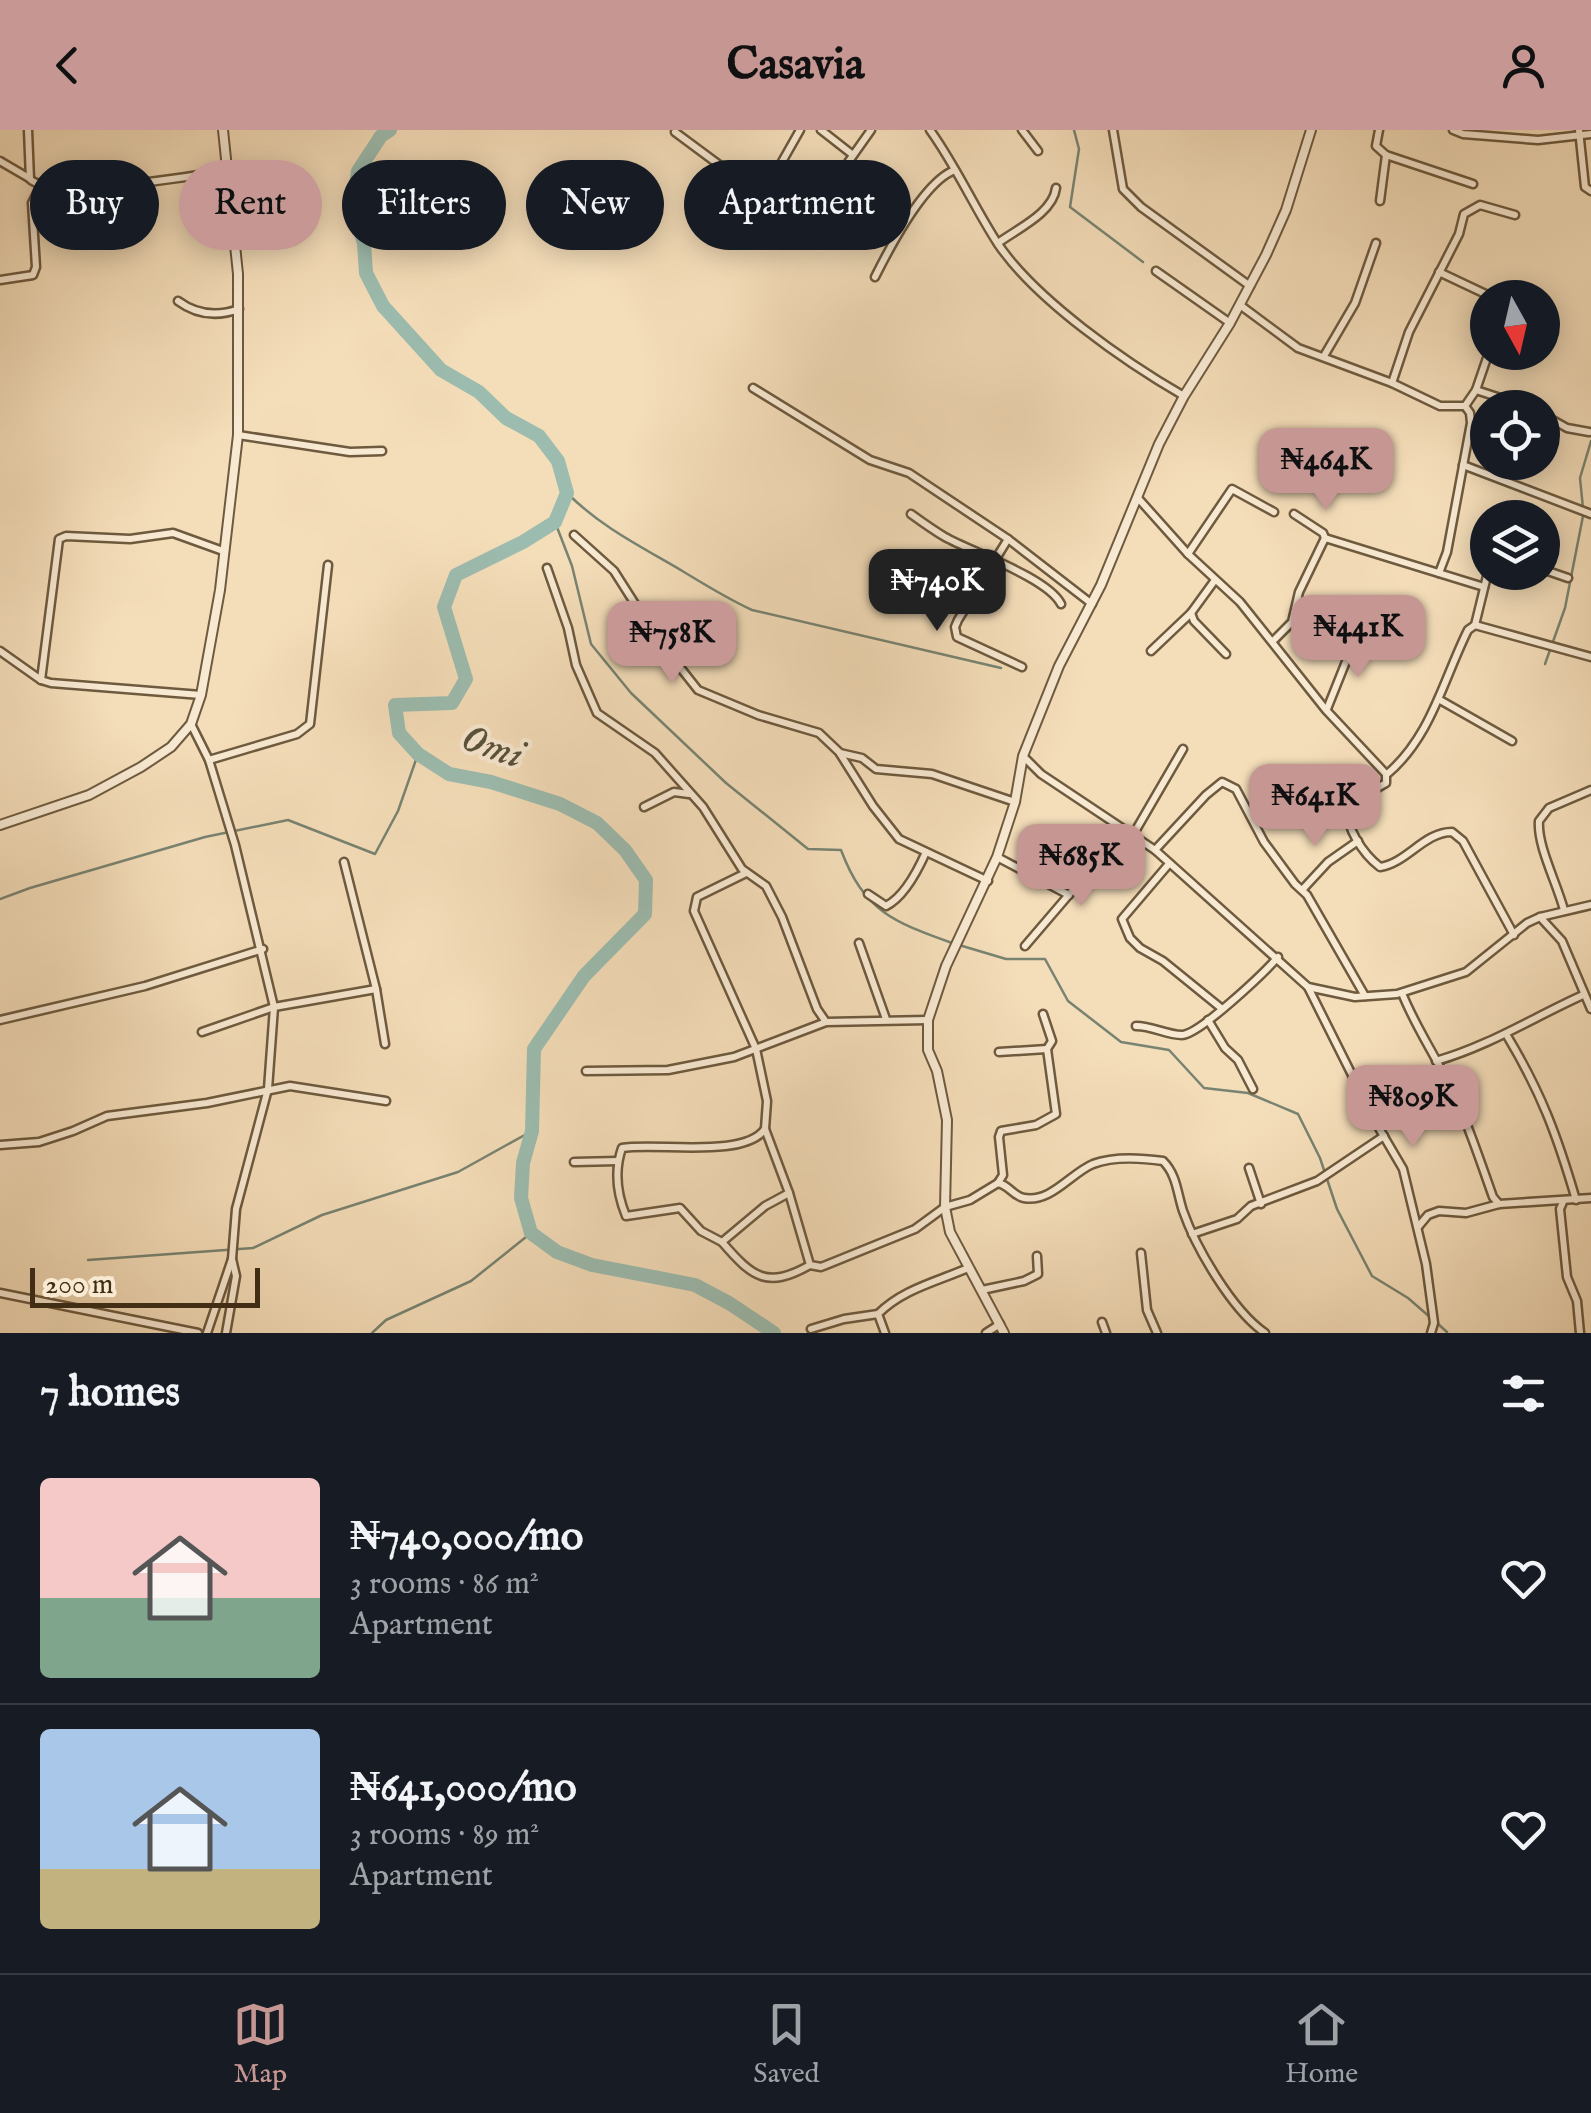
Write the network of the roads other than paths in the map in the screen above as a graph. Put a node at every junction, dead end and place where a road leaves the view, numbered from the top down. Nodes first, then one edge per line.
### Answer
1 (28, 130) edge
2 (223, 130) edge
3 (800, 130) edge
4 (820, 130) edge
5 (871, 130) edge
6 (930, 130) edge
7 (1022, 130) edge
8 (1112, 130) edge
9 (1311, 130) edge
10 (1379, 130) edge
11 (1453, 130) edge
12 (675, 132) edge
13 (1463, 132) edge
14 (1579, 132) edge
15 (1591, 134) edge
16 (1038, 151) dead end
17 (852, 155) junction
18 (1386, 155) junction
19 (0, 160) edge
20 (225, 160) edge
21 (849, 160) edge
22 (955, 170) junction
23 (30, 178) joint
24 (1473, 184) dead end
25 (1056, 188) dead end
26 (1591, 190) edge
27 (1380, 201) dead end
28 (1515, 215) dead end
29 (998, 243) junction
30 (1376, 243) dead end
31 (35, 250) edge
32 (235, 250) edge
33 (1156, 271) dead end
34 (1439, 272) junction
35 (875, 278) dead end
36 (0, 280) edge
37 (1250, 286) junction
38 (1470, 287) edge
39 (178, 301) dead end
40 (1240, 305) junction
41 (239, 309) junction
42 (1230, 323) junction
43 (1324, 356) junction
44 (1483, 370) edge
45 (1392, 384) junction
46 (752, 388) dead end
47 (1476, 390) edge
48 (1184, 396) junction
49 (1470, 399) edge
50 (1465, 406) junction
51 (1560, 424) edge
52 (1589, 432) edge
53 (238, 435) junction
54 (382, 451) dead end
55 (1463, 466) junction
56 (1137, 497) junction
57 (1274, 512) dead end
58 (911, 514) dead end
59 (1294, 514) dead end
60 (1591, 514) edge
61 (574, 535) dead end
62 (1325, 538) junction
63 (1008, 539) junction
64 (223, 551) junction
65 (1188, 554) junction
66 (995, 559) junction
67 (328, 565) dead end
68 (547, 568) dead end
69 (1439, 573) junction
70 (1560, 575) edge
71 (1568, 578) dead end
72 (1215, 580) junction
73 (1470, 583) edge
74 (1483, 590) edge
75 (1061, 604) dead end
76 (1092, 604) junction
77 (1190, 613) junction
78 (1475, 625) junction
79 (1378, 630) dead end
80 (1272, 642) junction
81 (0, 651) edge
82 (1151, 651) dead end
83 (1226, 654) dead end
84 (1591, 658) edge
85 (1022, 666) dead end
86 (41, 680) junction
87 (201, 695) junction
88 (1440, 700) junction
89 (1326, 710) junction
90 (191, 724) junction
91 (1512, 741) dead end
92 (1184, 748) dead end
93 (839, 752) junction
94 (1023, 756) junction
95 (209, 760) junction
96 (1386, 775) junction
97 (1591, 790) edge
98 (694, 798) junction
99 (1015, 802) junction
100 (644, 807) dead end
101 (0, 825) edge
102 (1133, 835) junction
103 (1358, 841) junction
104 (1108, 848) dead end
105 (1154, 850) junction
106 (926, 852) junction
107 (998, 858) junction
108 (344, 862) dead end
109 (1168, 865) junction
110 (746, 873) junction
111 (988, 881) junction
112 (1303, 889) junction
113 (868, 894) dead end
114 (1069, 895) junction
115 (1591, 904) edge
116 (1564, 910) junction
117 (1540, 917) junction
118 (1514, 935) junction
119 (859, 943) dead end
120 (1026, 946) dead end
121 (263, 948) junction
122 (1278, 957) junction
123 (1308, 987) junction
124 (376, 989) junction
125 (1402, 992) junction
126 (1583, 995) junction
127 (1365, 996) junction
128 (274, 1007) junction
129 (1221, 1008) junction
130 (1591, 1010) edge
131 (1044, 1014) dead end
132 (886, 1019) junction
133 (0, 1020) edge
134 (928, 1020) junction
135 (1208, 1020) junction
136 (826, 1022) junction
137 (1136, 1026) dead end
138 (202, 1032) dead end
139 (1506, 1034) junction
140 (385, 1044) dead end
141 (756, 1049) junction
142 (1047, 1049) junction
143 (999, 1052) dead end
144 (1436, 1061) junction
145 (586, 1070) dead end
146 (268, 1089) junction
147 (1253, 1089) dead end
148 (386, 1101) dead end
149 (765, 1129) junction
150 (1384, 1136) junction
151 (0, 1145) edge
152 (618, 1161) junction
153 (574, 1162) dead end
154 (1249, 1168) dead end
155 (998, 1183) junction
156 (789, 1193) junction
157 (1591, 1198) edge
158 (1576, 1200) junction
159 (1562, 1202) junction
160 (1261, 1204) junction
161 (1500, 1204) junction
162 (944, 1207) junction
163 (1418, 1227) junction
164 (1192, 1234) junction
165 (722, 1242) junction
166 (1141, 1253) dead end
167 (232, 1255) junction
168 (1037, 1256) dead end
169 (810, 1265) junction
170 (968, 1268) junction
171 (982, 1290) junction
172 (0, 1293) edge
173 (878, 1314) junction
174 (1102, 1322) dead end
175 (810, 1329) dead end
176 (1002, 1329) edge
177 (198, 1333) edge
178 (206, 1333) edge
179 (226, 1333) edge
180 (885, 1333) edge
181 (986, 1333) edge
182 (1106, 1333) edge
183 (1157, 1333) edge
184 (1265, 1333) edge
185 (1431, 1333) edge
186 (1580, 1333) edge

1 - 23 street
2 - 20 street
3 - 12 street
4 - 17 street
5 - 17 street
6 - 22 street
7 - 16 street
8 - 37 street
9 - 37 street
10 - 18 street
11 - 13 street
13 - 14 street
14 - 15 street
14 - 26 street
17 - 21 street
18 - 24 street
18 - 27 street
19 - 23 street
22 - 29 street
22 - 35 street
25 - 29 street
28 - 34 street
29 - 48 street
30 - 43 street
31 - 36 street
32 - 41 street
33 - 42 street
34 - 38 street
34 - 45 street
37 - 40 street
39 - 41 street
40 - 42 street
40 - 43 street
41 - 53 street
42 - 48 street
43 - 45 street
44 - 47 street
45 - 50 street
46 - 63 street
48 - 56 street
49 - 50 street
50 - 55 street
51 - 52 street
53 - 54 street
53 - 64 street
55 - 60 street
55 - 69 street
56 - 65 street
56 - 76 street
57 - 65 street
58 - 66 street
59 - 62 street
61 - 93 street
62 - 69 street
62 - 80 street
63 - 66 street
63 - 76 street
64 - 86 street
64 - 87 street
65 - 72 street
66 - 75 street
66 - 85 street
67 - 95 street
68 - 98 street
69 - 73 street
70 - 71 street
72 - 77 street
72 - 80 street
74 - 78 street
76 - 94 street
77 - 82 street
77 - 83 street
78 - 84 street
78 - 88 street
79 - 89 street
80 - 89 street
81 - 86 street
86 - 87 street
87 - 90 street
88 - 91 street
88 - 96 street
89 - 96 street
90 - 95 street
90 - 101 street
92 - 102 street
93 - 99 street
93 - 106 street
94 - 99 street
94 - 102 street
95 - 121 street
96 - 103 street
97 - 116 street
98 - 100 street
98 - 110 street
99 - 107 street
102 - 105 street
103 - 112 street
103 - 118 street
104 - 114 street
105 - 109 street
105 - 112 street
106 - 111 street
106 - 113 street
107 - 111 street
107 - 114 street
108 - 124 street
109 - 122 street
109 - 129 street
110 - 136 street
110 - 141 street
111 - 134 street
112 - 127 street
114 - 120 street
115 - 116 street
116 - 117 street
117 - 118 street
117 - 126 street
118 - 125 street
119 - 132 street
121 - 128 street
121 - 133 street
122 - 123 street
122 - 129 street
123 - 127 street
123 - 150 street
124 - 128 street
124 - 140 street
125 - 127 street
125 - 144 street
126 - 130 street
126 - 139 street
128 - 138 street
128 - 146 street
129 - 135 street
131 - 142 street
132 - 134 street
132 - 136 street
134 - 162 street
135 - 137 street
135 - 147 street
136 - 141 street
139 - 144 street
139 - 158 street
141 - 145 street
141 - 149 street
142 - 143 street
142 - 155 street
144 - 161 street
146 - 148 street
146 - 151 street
146 - 167 street
149 - 152 street
149 - 156 street
150 - 160 street
150 - 163 street
152 - 153 street
152 - 165 street
154 - 160 street
155 - 162 street
155 - 164 street
156 - 165 street
156 - 169 street
157 - 158 street
158 - 159 street
159 - 161 street
159 - 186 street
160 - 164 street
161 - 163 street
162 - 169 street
162 - 170 street
163 - 185 street
164 - 184 street
165 - 169 street
166 - 183 street
167 - 178 street
167 - 179 street
168 - 171 street
170 - 171 street
170 - 173 street
171 - 176 street
172 - 177 street
173 - 175 street
173 - 180 street
174 - 182 street
176 - 181 street

